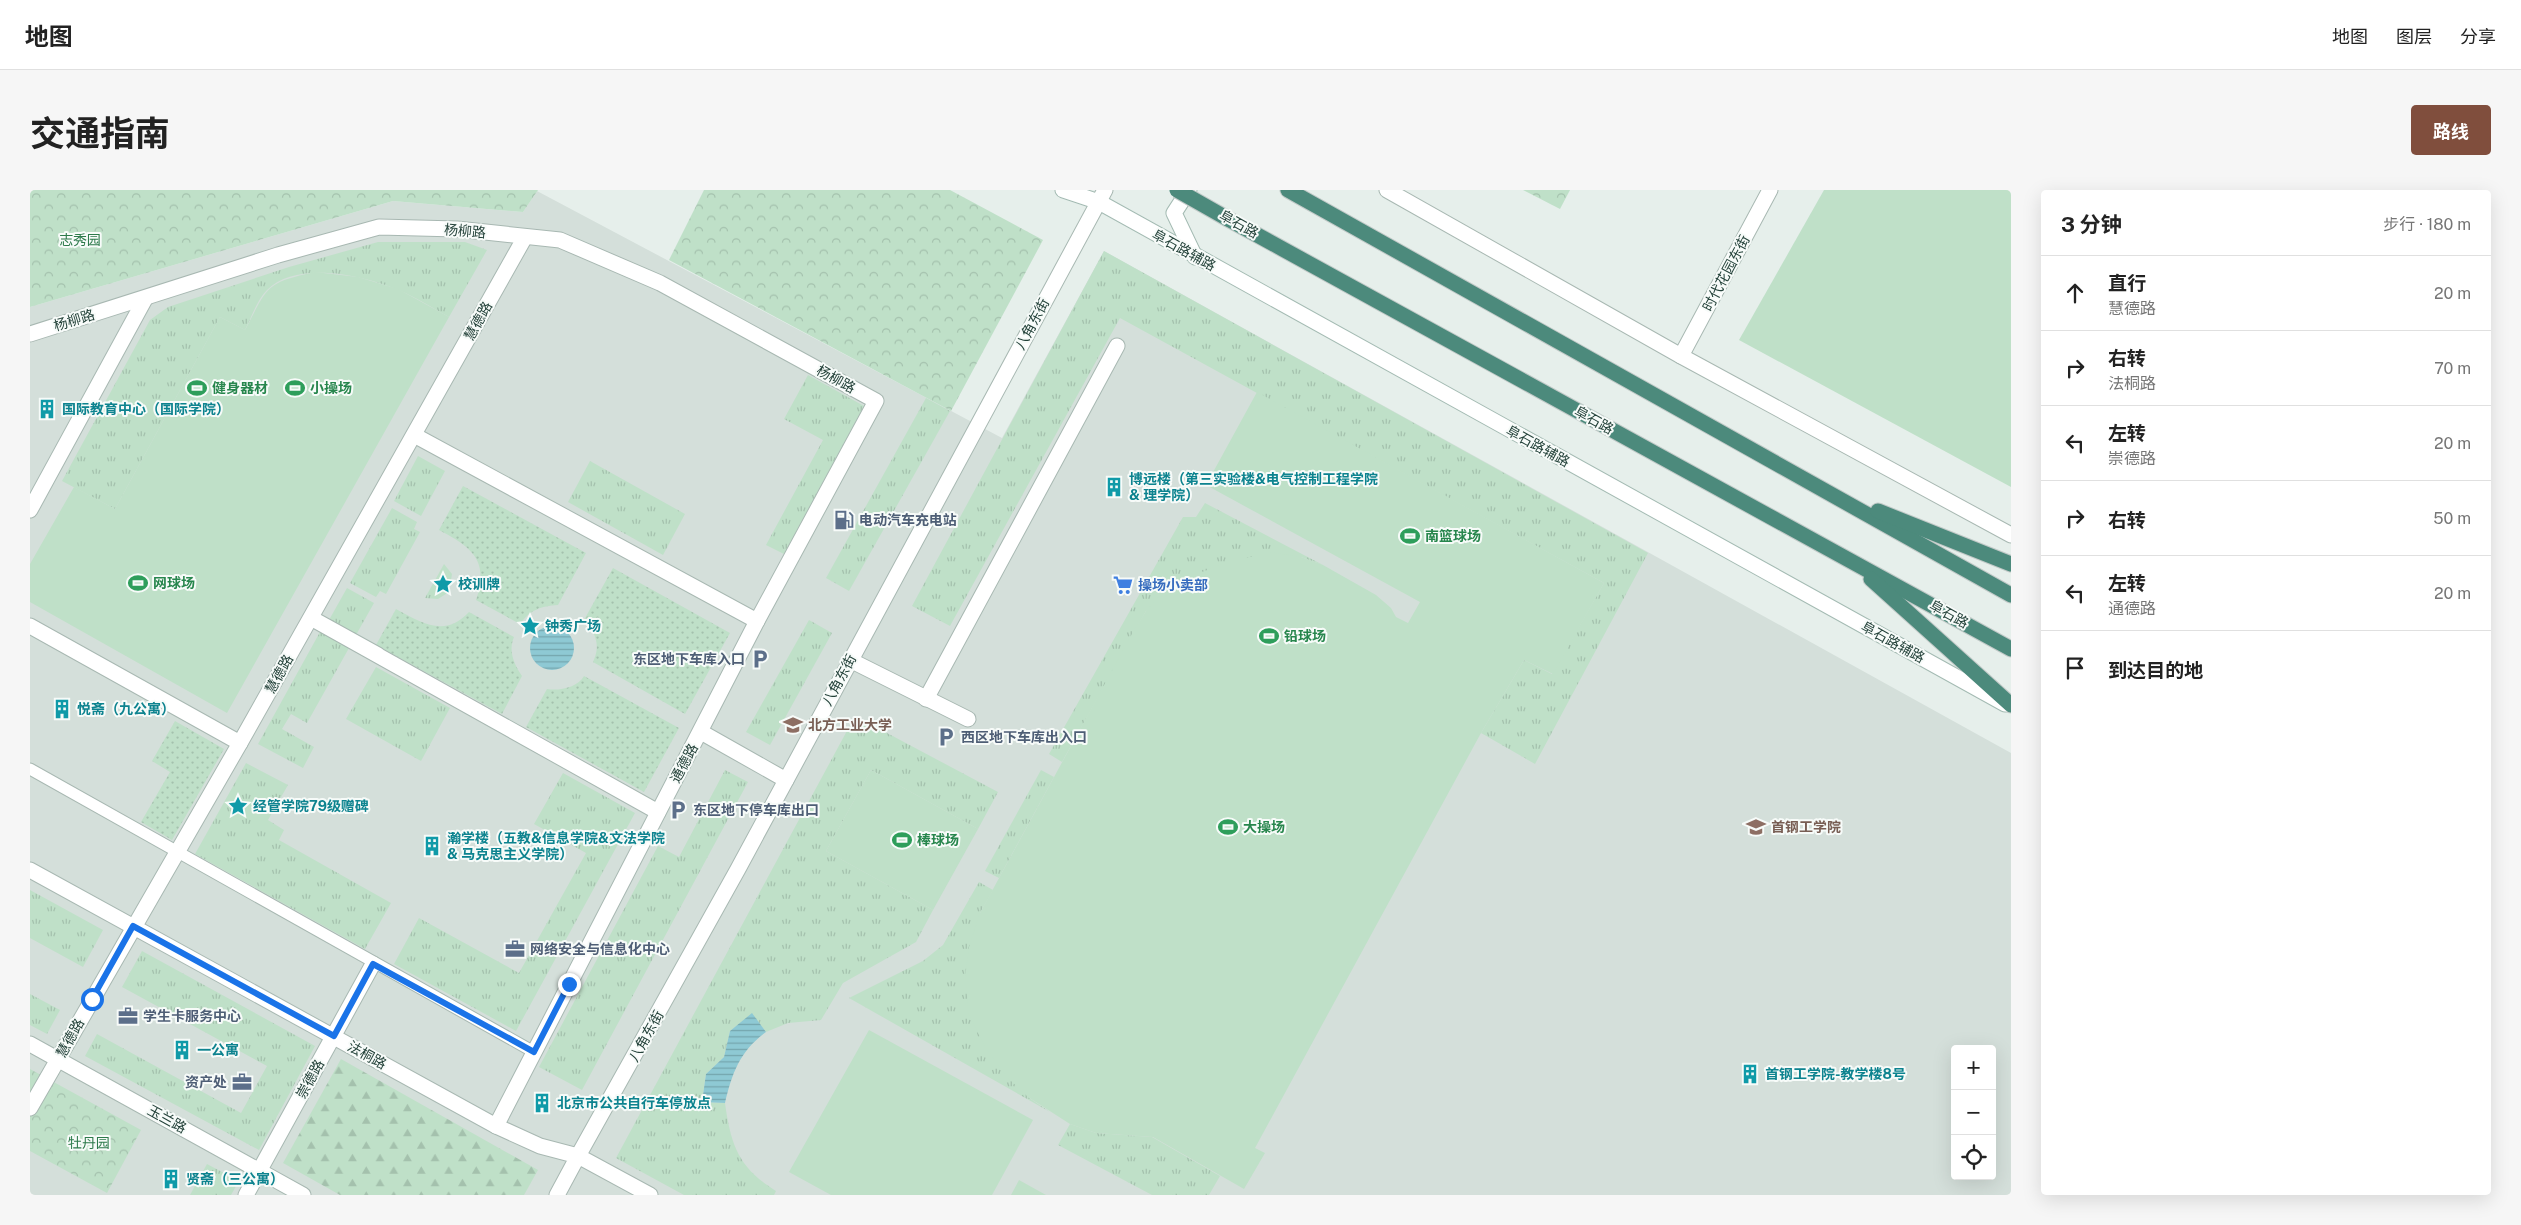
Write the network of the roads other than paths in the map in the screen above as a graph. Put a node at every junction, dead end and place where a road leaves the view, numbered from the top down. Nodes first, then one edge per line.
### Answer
1 (1063, 190) edge
2 (1176, 190) edge
3 (1189, 190) edge
4 (1288, 190) edge
5 (1387, 190) edge
6 (1770, 190) edge
7 (1102, 196) edge
8 (525, 237) junction
9 (1196, 257) junction
10 (145, 299) junction
11 (30, 334) edge
12 (1117, 346) dead end
13 (1681, 356) junction
14 (876, 401) joint
15 (414, 435) junction
16 (1823, 488) junction
17 (30, 510) edge
18 (2011, 535) edge
19 (1851, 561) junction
20 (2011, 564) edge
21 (2011, 595) edge
22 (311, 618) junction
23 (757, 622) junction
24 (30, 626) edge
25 (2011, 648) edge
26 (378, 655) dead end
27 (850, 660) junction
28 (926, 699) junction
29 (2011, 706) edge
30 (968, 719) dead end
31 (701, 732) junction
32 (240, 743) junction
33 (30, 769) edge
34 (786, 780) junction
35 (658, 812) junction
36 (177, 852) junction
37 (30, 870) edge
38 (133, 926) junction
39 (373, 964) junction
40 (334, 1036) junction
41 (30, 1044) edge
42 (534, 1052) junction
43 (58, 1059) junction
44 (30, 1108) edge
45 (496, 1126) junction
46 (578, 1156) junction
47 (260, 1171) junction
48 (246, 1195) edge
49 (303, 1195) edge
50 (557, 1195) edge
51 (650, 1195) edge

1 - 7 street, 阜石路辅路
2 - 19 highway, 阜石路, bridge
3 - 9 street
4 - 16 highway
5 - 13 street
6 - 13 street, 时代花园东街
7 - 9 street, 阜石路辅路
7 - 27 street, 八角东街
8 - 10 street, 杨柳路
8 - 14 street, 杨柳路
8 - 15 street, 慧德路
9 - 29 street, 阜石路辅路
10 - 11 street, 杨柳路
10 - 17 street
12 - 28 street
13 - 18 street
14 - 23 street, 通德路
15 - 22 street, 慧德路
15 - 23 street
16 - 20 highway
16 - 21 highway
19 - 25 highway, 阜石路
19 - 29 highway
22 - 26 street
22 - 32 street, 慧德路
22 - 35 street
23 - 31 street, 通德路
24 - 32 street
27 - 28 street
27 - 34 street, 八角东街
28 - 30 street
31 - 34 street
31 - 35 street, 通德路
32 - 36 street, 慧德路
33 - 36 lane
34 - 46 street, 八角东街
35 - 42 street, 通德路
36 - 38 street, 慧德路
36 - 39 lane
37 - 38 street, 法桐路
38 - 40 street, 法桐路
38 - 43 street, 慧德路
39 - 40 street, 崇德路
39 - 42 lane
40 - 45 street, 法桐路
40 - 47 street, 崇德路
41 - 43 street, 玉兰路
42 - 45 street, 通德路
43 - 44 street, 慧德路
43 - 47 street, 玉兰路
45 - 46 street, 法桐路
46 - 50 street, 八角东街
46 - 51 street, 法桐路
47 - 48 street, 崇德路
47 - 49 street, 玉兰路

